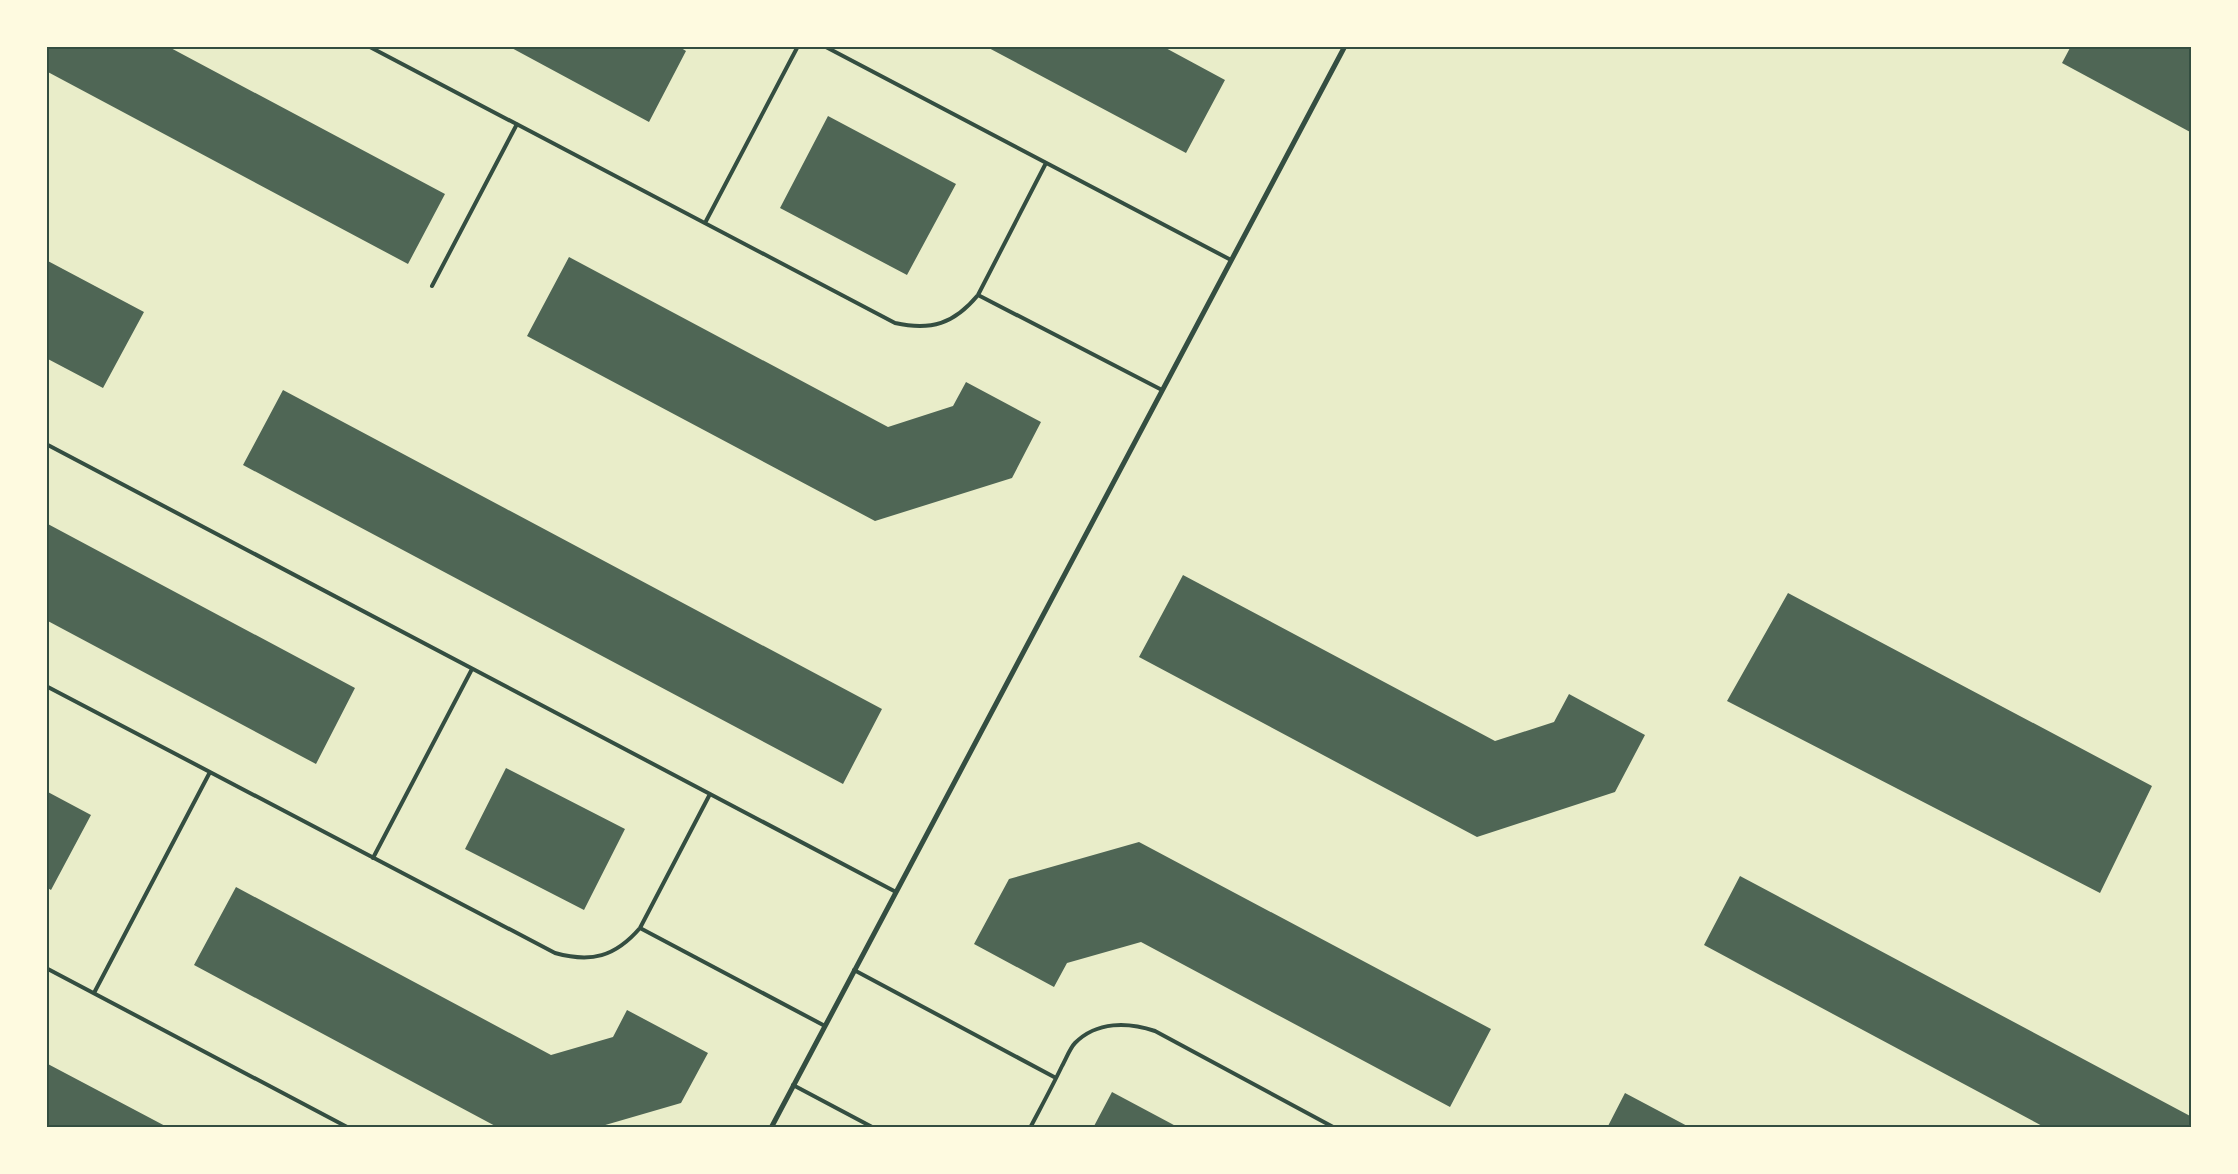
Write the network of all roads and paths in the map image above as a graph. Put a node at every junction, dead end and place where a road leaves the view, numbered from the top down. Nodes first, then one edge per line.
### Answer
1 (368, 46) edge
2 (798, 46) edge
3 (824, 46) edge
4 (1344, 46) edge
5 (517, 124) junction
6 (1046, 162) junction
7 (705, 223) junction
8 (1231, 260) junction
9 (432, 286) dead end
10 (978, 296) junction
11 (1162, 390) junction
12 (46, 444) edge
13 (472, 669) junction
14 (46, 686) edge
15 (210, 772) junction
16 (710, 794) junction
17 (373, 858) junction
18 (896, 892) junction
19 (640, 928) junction
20 (46, 968) edge
21 (854, 970) junction
22 (94, 993) junction
23 (825, 1026) junction
24 (1056, 1078) junction
25 (793, 1085) junction
26 (349, 1128) edge
27 (770, 1128) edge
28 (874, 1128) edge
29 (1030, 1128) edge
30 (1336, 1128) edge

1 - 5 lane
2 - 7 lane
3 - 6 lane
4 - 8 street
5 - 7 lane
5 - 9 lane
6 - 8 lane
6 - 10 lane
7 - 10 lane
8 - 11 street
10 - 11 lane
11 - 18 street
12 - 13 lane
13 - 16 lane
13 - 17 lane
14 - 15 lane
15 - 17 lane
15 - 22 lane
16 - 18 lane
16 - 19 lane
17 - 19 lane
18 - 21 street
19 - 23 lane
20 - 22 lane
21 - 23 street
21 - 24 lane
22 - 26 lane
23 - 25 street
24 - 29 lane
24 - 30 lane
25 - 27 street
25 - 28 lane

